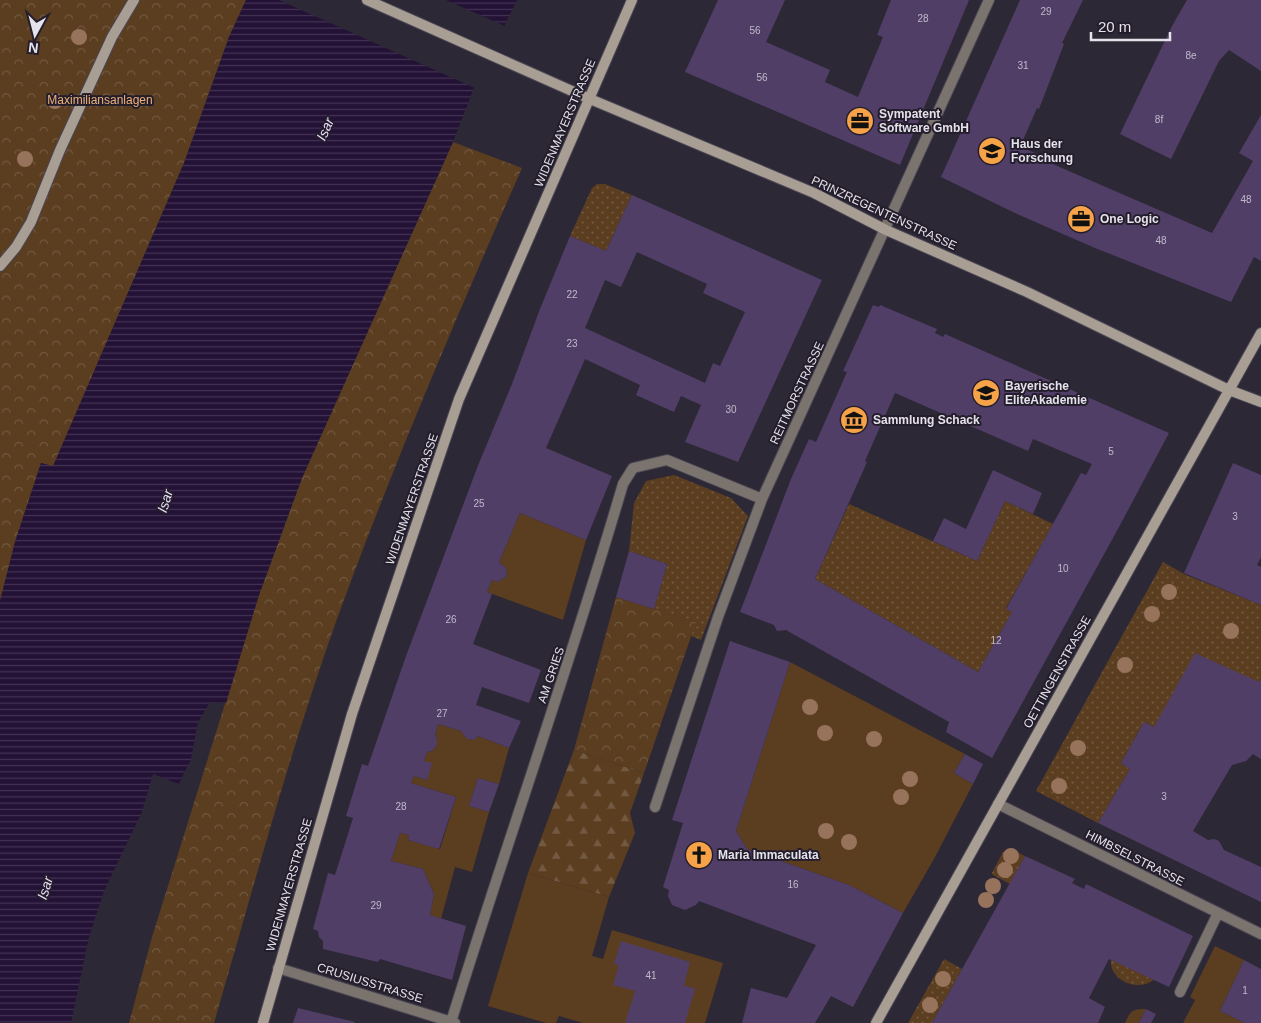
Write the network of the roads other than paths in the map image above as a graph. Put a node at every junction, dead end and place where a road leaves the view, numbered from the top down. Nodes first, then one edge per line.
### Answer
1 (134, 0) edge
2 (367, 0) edge
3 (632, 0) edge
4 (990, 0) edge
5 (590, 99) junction
6 (886, 230) junction
7 (0, 266) edge
8 (1261, 333) edge
9 (1229, 390) junction
10 (1261, 402) edge
11 (762, 499) junction
12 (998, 804) junction
13 (656, 807) dead end
14 (1218, 913) junction
15 (1261, 934) edge
16 (278, 968) junction
17 (1180, 992) dead end
18 (453, 1022) edge
19 (263, 1023) edge
20 (876, 1023) edge

1 - 7 main road
2 - 5 main road, PRINZREGENTENSTRASSE
3 - 5 main road, WIDENMAYERSTRASSE
4 - 6 street, REITMORSTRASSE
5 - 6 main road, PRINZREGENTENSTRASSE
5 - 16 main road, WIDENMAYERSTRASSE
6 - 9 main road, PRINZREGENTENSTRASSE
6 - 11 street, REITMORSTRASSE
8 - 9 main road, OETTINGENSTRASSE
9 - 10 main road, PRINZREGENTENSTRASSE
9 - 12 main road, OETTINGENSTRASSE
11 - 13 street, REITMORSTRASSE
11 - 18 street, AM GRIES
12 - 14 street, HIMBSELSTRASSE
12 - 20 main road, OETTINGENSTRASSE
14 - 15 street, HIMBSELSTRASSE
14 - 17 street
16 - 18 street, CRUSIUSSTRASSE
16 - 19 main road, WIDENMAYERSTRASSE

